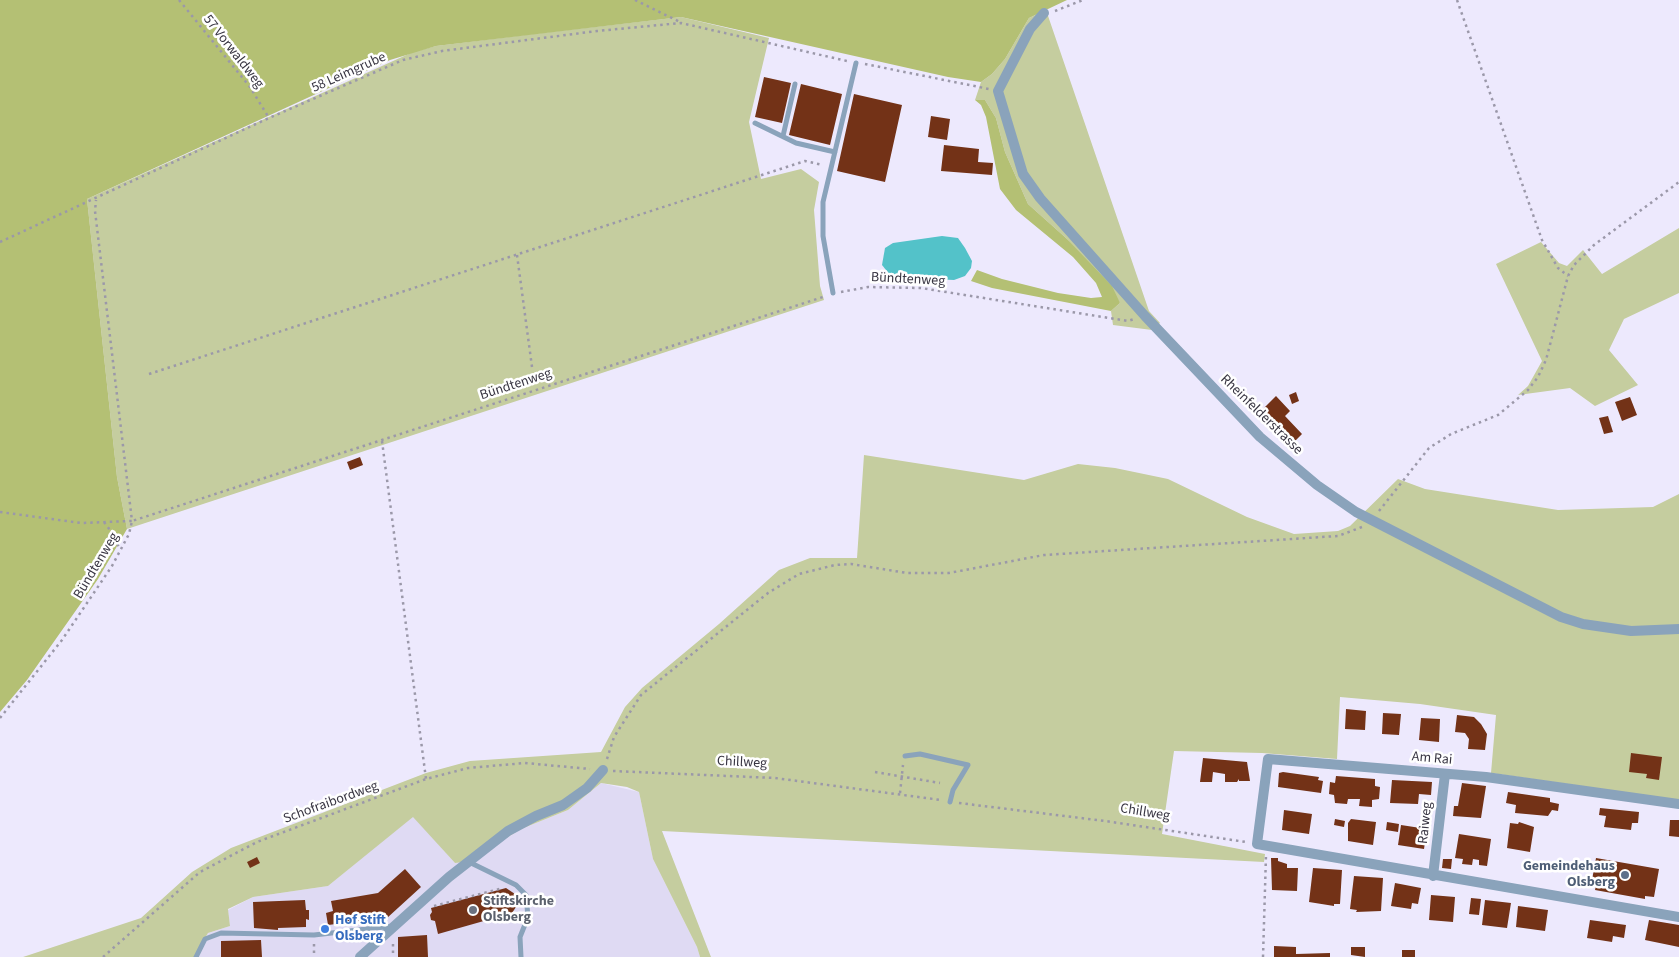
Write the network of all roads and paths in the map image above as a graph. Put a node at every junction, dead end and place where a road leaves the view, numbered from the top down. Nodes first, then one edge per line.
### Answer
1 (179, 0) edge
2 (636, 0) edge
3 (1083, 0) edge
4 (1457, 0) edge
5 (1044, 13) joint
6 (681, 23) junction
7 (732, 36) dead end
8 (856, 63) dead end
9 (795, 84) dead end
10 (269, 118) junction
11 (755, 123) dead end
12 (783, 136) junction
13 (836, 152) junction
14 (832, 167) junction
15 (1679, 182) edge
16 (96, 200) junction
17 (0, 242) edge
18 (517, 255) junction
19 (1568, 276) junction
20 (833, 293) junction
21 (1145, 316) junction
22 (532, 367) dead end
23 (149, 374) dead end
24 (382, 441) junction
25 (0, 512) edge
26 (1371, 519) junction
27 (132, 521) junction
28 (104, 522) junction
29 (120, 550) junction
30 (1679, 629) edge
31 (0, 718) edge
32 (904, 756) joint
33 (603, 770) junction
34 (875, 772) dead end
35 (1445, 774) junction
36 (902, 776) junction
37 (426, 779) junction
38 (940, 784) dead end
39 (900, 793) junction
40 (950, 802) junction
41 (1679, 804) edge
42 (1257, 844) junction
43 (1268, 846) junction
44 (469, 862) junction
45 (1433, 876) junction
46 (516, 885) junction
47 (430, 907) dead end
48 (1679, 917) edge
49 (393, 926) junction
50 (314, 935) junction
51 (103, 957) edge
52 (196, 957) edge
53 (314, 957) edge
54 (360, 957) edge
55 (393, 957) edge
56 (521, 957) edge
57 (1262, 957) edge

1 - 10 path, 57 Vorwaldweg
2 - 6 path
3 - 5 path
4 - 19 path
5 - 21 street, Rheinfelderstrasse
6 - 7 path, 58 Leimgrube
6 - 10 path, 58 Leimgrube
8 - 13 lane
9 - 12 lane
10 - 16 path, 58 Leimgrube
11 - 12 lane
12 - 13 lane
13 - 14 lane
14 - 18 path
14 - 20 lane
15 - 19 path
16 - 17 path, 58 Leimgrube
16 - 27 path
18 - 22 path
18 - 23 path
19 - 26 path
20 - 21 path, Bündtenweg
20 - 24 path, Bündtenweg
21 - 26 street, Rheinfelderstrasse
24 - 27 path, Bündtenweg
24 - 37 path
25 - 28 path
26 - 30 street, Rheinfelderstrasse
26 - 33 path
27 - 28 path
27 - 29 path, Bündtenweg
28 - 29 path
29 - 31 path, Bündtenweg
32 - 36 path
32 - 40 lane
33 - 37 path, Schofraibordweg
33 - 39 path, Chillweg
33 - 44 street
34 - 36 path
35 - 41 street, Am Rai
35 - 42 street, Am Rai
35 - 45 street, Raiweg
36 - 38 path
36 - 39 path
37 - 51 path, Schofraibordweg
39 - 40 path, Chillweg
40 - 42 path, Chillweg
42 - 43 street
43 - 45 street
43 - 57 path
44 - 46 lane
44 - 49 street
45 - 48 street
46 - 47 path
46 - 56 lane
49 - 50 lane
49 - 54 street
49 - 55 path
50 - 52 lane
50 - 53 path

